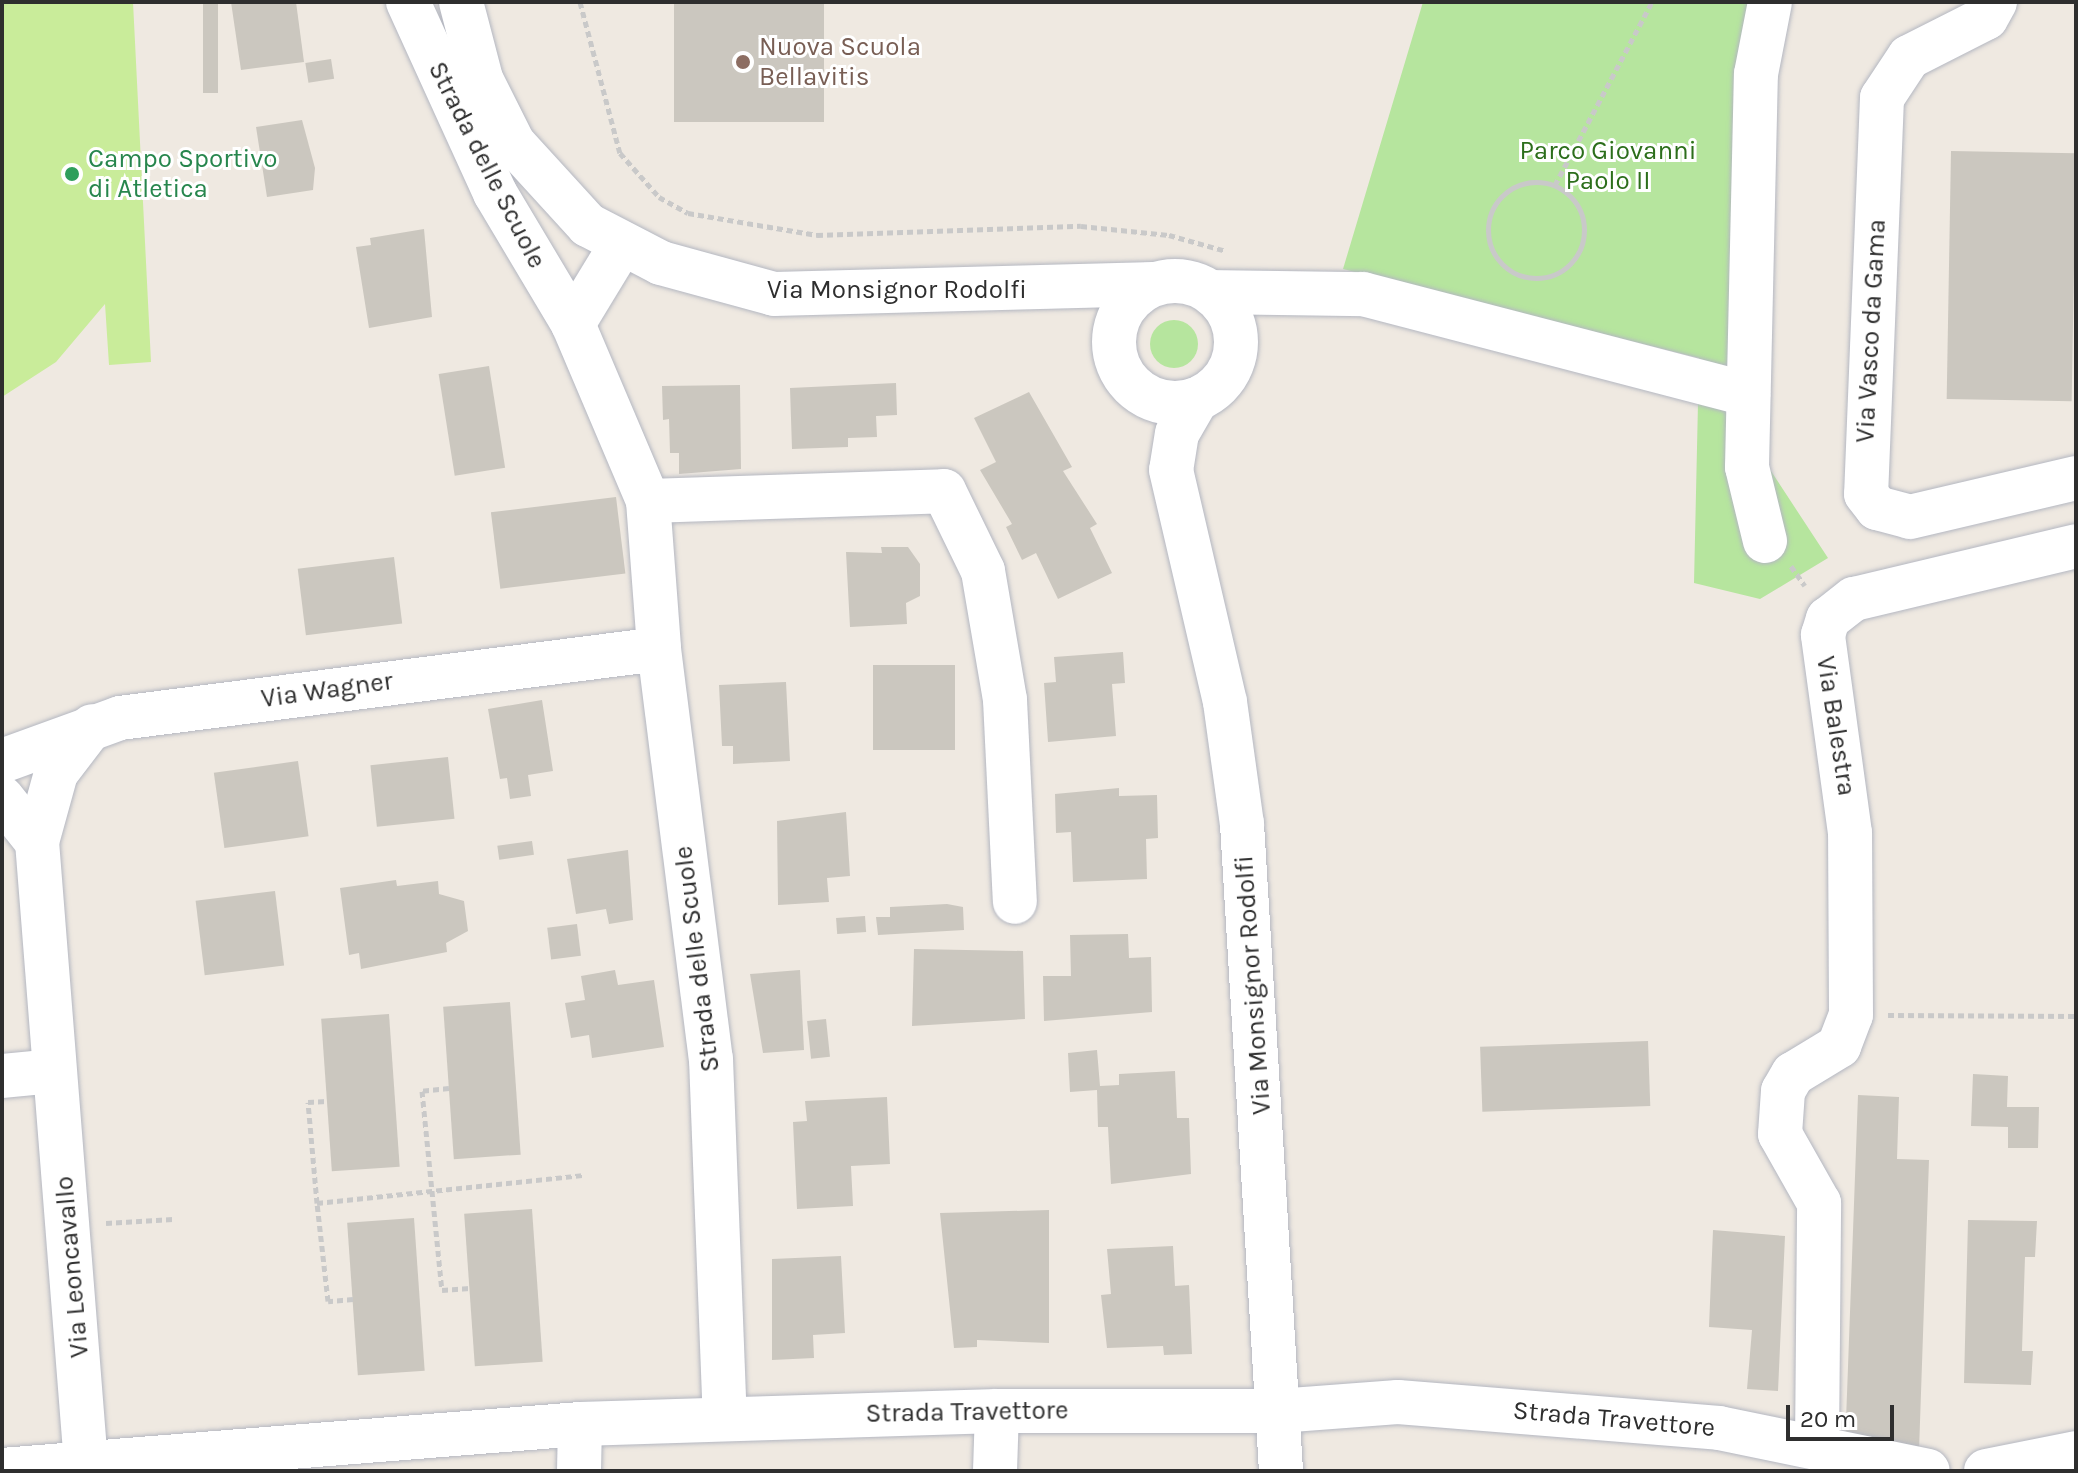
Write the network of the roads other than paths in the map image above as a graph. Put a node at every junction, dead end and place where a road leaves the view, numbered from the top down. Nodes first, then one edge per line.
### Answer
1 (408, 2) edge
2 (461, 2) edge
3 (1770, 2) edge
4 (1995, 2) edge
5 (621, 245) junction
6 (1153, 284) junction
7 (1050, 289) junction
8 (1211, 292) junction
9 (1320, 294) junction
10 (573, 324) junction
11 (1115, 355) junction
12 (1233, 360) junction
13 (1141, 393) junction
14 (1748, 394) junction
15 (1197, 399) junction
16 (2076, 478) edge
17 (648, 501) junction
18 (1176, 505) junction
19 (1765, 541) road end
20 (2076, 546) edge
21 (659, 649) junction
22 (92, 726) junction
23 (2, 761) edge
24 (2, 798) edge
25 (37, 842) junction
26 (1015, 902) dead end
27 (54, 1071) junction
28 (2, 1076) edge
29 (997, 1411) junction
30 (1278, 1411) junction
31 (725, 1418) junction
32 (580, 1424) junction
33 (1817, 1446) junction
34 (2076, 1453) edge
35 (86, 1464) junction
36 (191, 1464) edge
37 (1902, 1468) edge
38 (2, 1470) edge
39 (579, 1471) edge
40 (995, 1471) edge
41 (1281, 1471) edge
42 (1986, 1471) edge

1 - 10 street, Strada delle Scuole
2 - 5 street, Via Monsignor Rodolfi
3 - 14 street
4 - 16 street, Via Vasco da Gama
5 - 7 street, Via Monsignor Rodolfi
5 - 10 street
6 - 7 street, Via Monsignor Rodolfi
6 - 8 street, Via Monsignor Rodolfi
6 - 11 street
7 - 11 street, Via Monsignor Rodolfi
8 - 9 street
8 - 12 street
9 - 12 street
9 - 14 street
10 - 17 street, Strada delle Scuole
11 - 13 street, Via Monsignor Rodolfi
12 - 15 street, Via Monsignor Rodolfi
13 - 15 street
13 - 18 street, Via Monsignor Rodolfi
14 - 19 street
15 - 18 street, Via Monsignor Rodolfi
17 - 21 street, Strada delle Scuole
17 - 26 street
18 - 30 street, Via Monsignor Rodolfi
20 - 33 street, Via Balestra
21 - 22 street, Via Wagner
21 - 31 street, Strada delle Scuole
22 - 23 street, Via Wagner
22 - 25 street, Via Leoncavallo
24 - 25 street
25 - 27 street, Via Leoncavallo
27 - 28 street
27 - 35 street, Via Leoncavallo
29 - 30 street, Strada Travettore
29 - 31 street, Strada Travettore
29 - 40 street
30 - 33 street, Strada Travettore
30 - 41 street, Via Monsignor Rodolfi
31 - 32 street, Strada Travettore
32 - 36 street, Strada Travettore
32 - 39 street
33 - 37 street, Strada Travettore
34 - 42 street
35 - 36 street, Strada Travettore
35 - 38 street, Strada Travettore

